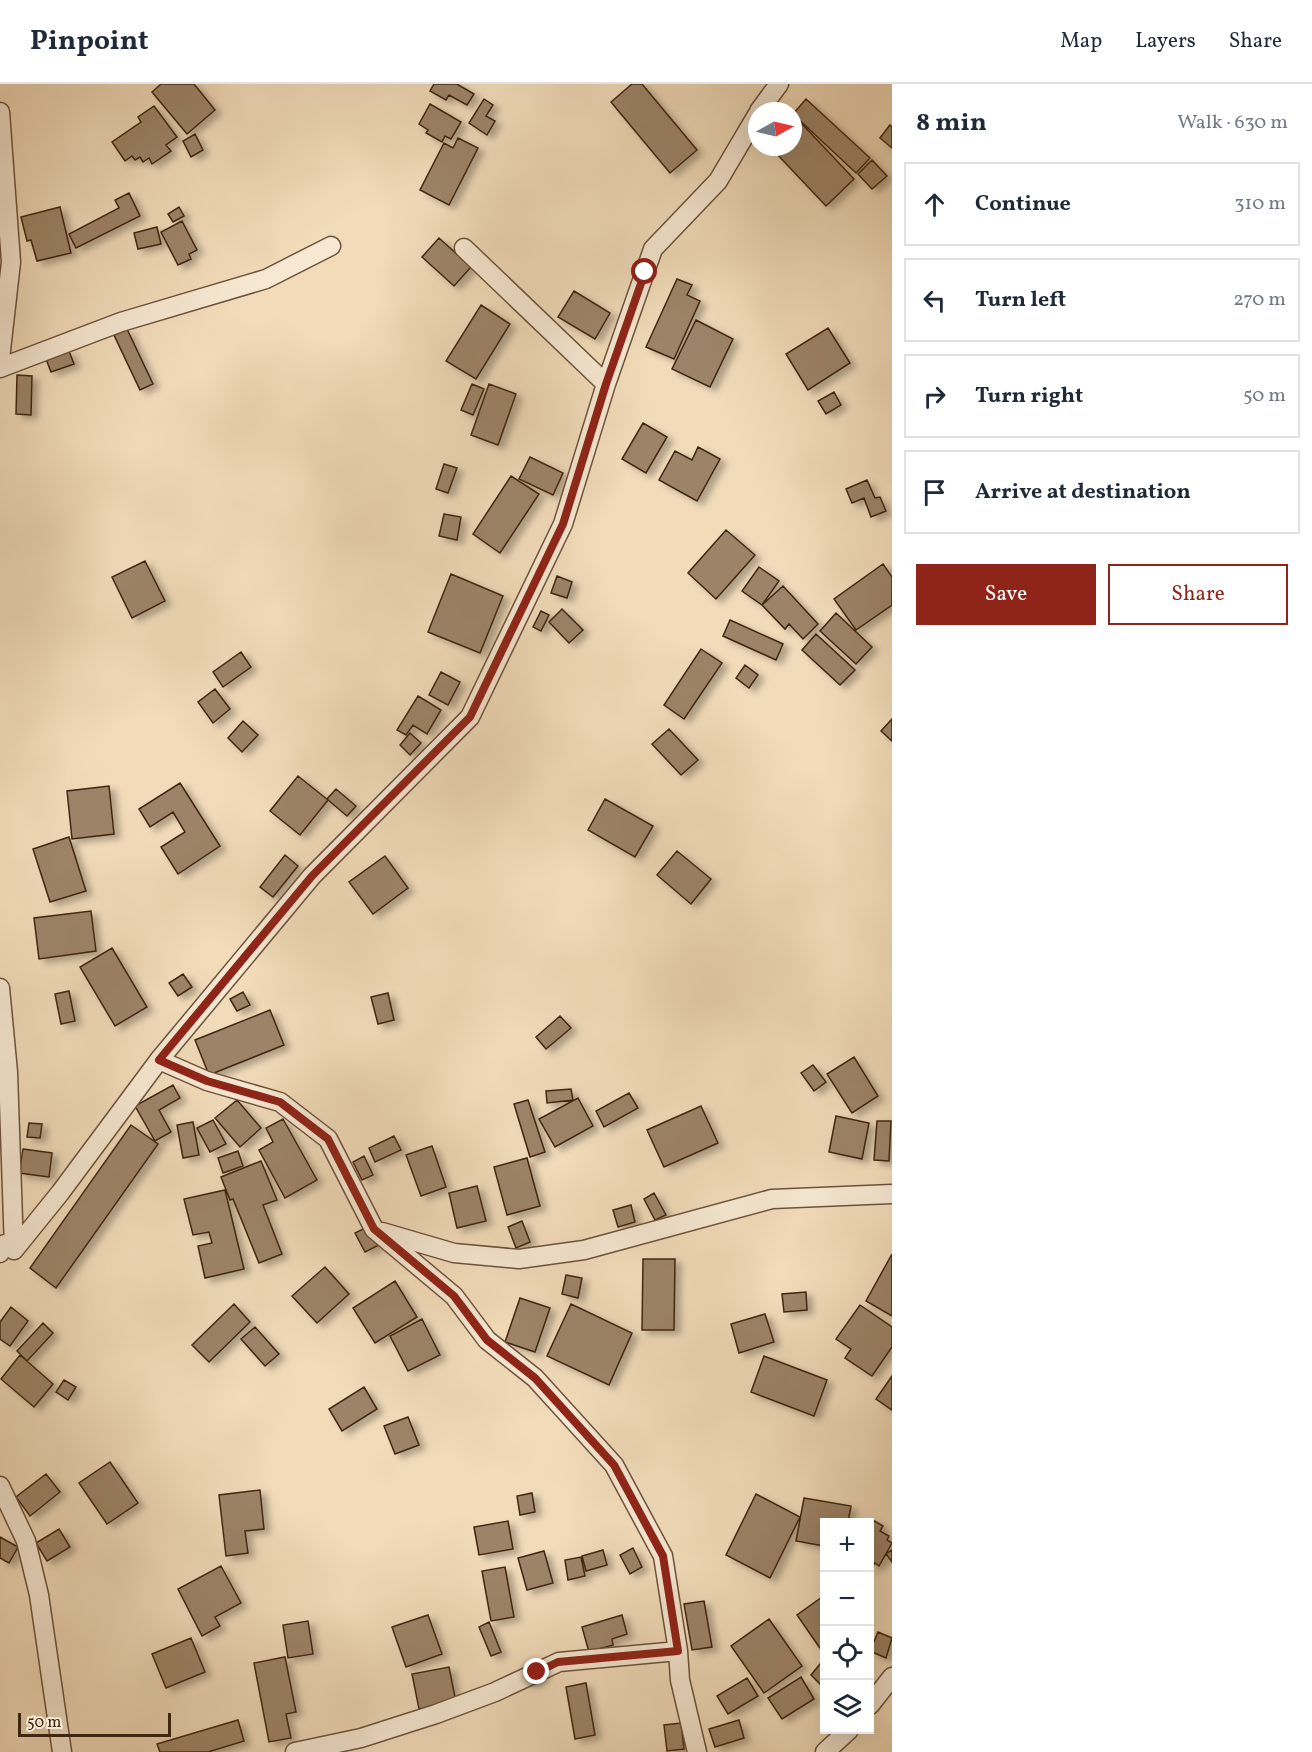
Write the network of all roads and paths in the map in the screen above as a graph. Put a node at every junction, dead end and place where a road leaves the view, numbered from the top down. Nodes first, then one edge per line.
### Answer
1 (779, 84) edge
2 (766, 102) edge
3 (0, 111) edge
4 (748, 130) edge
5 (331, 246) dead end
6 (464, 248) dead end
7 (0, 359) edge
8 (0, 368) edge
9 (606, 384) junction
10 (0, 988) edge
11 (159, 1060) junction
12 (892, 1194) edge
13 (374, 1229) junction
14 (5, 1247) edge
15 (0, 1486) edge
16 (678, 1651) junction
17 (892, 1677) edge
18 (874, 1701) edge
19 (845, 1734) edge
20 (62, 1752) edge
21 (295, 1752) edge
22 (697, 1752) edge
23 (825, 1752) edge

1 - 2 street
3 - 7 street
4 - 9 street
5 - 8 street
6 - 9 street
9 - 11 street
10 - 14 street
11 - 13 street
11 - 14 street
12 - 13 street
13 - 16 street
15 - 20 street
16 - 21 street
16 - 22 street
17 - 18 street
19 - 23 street

